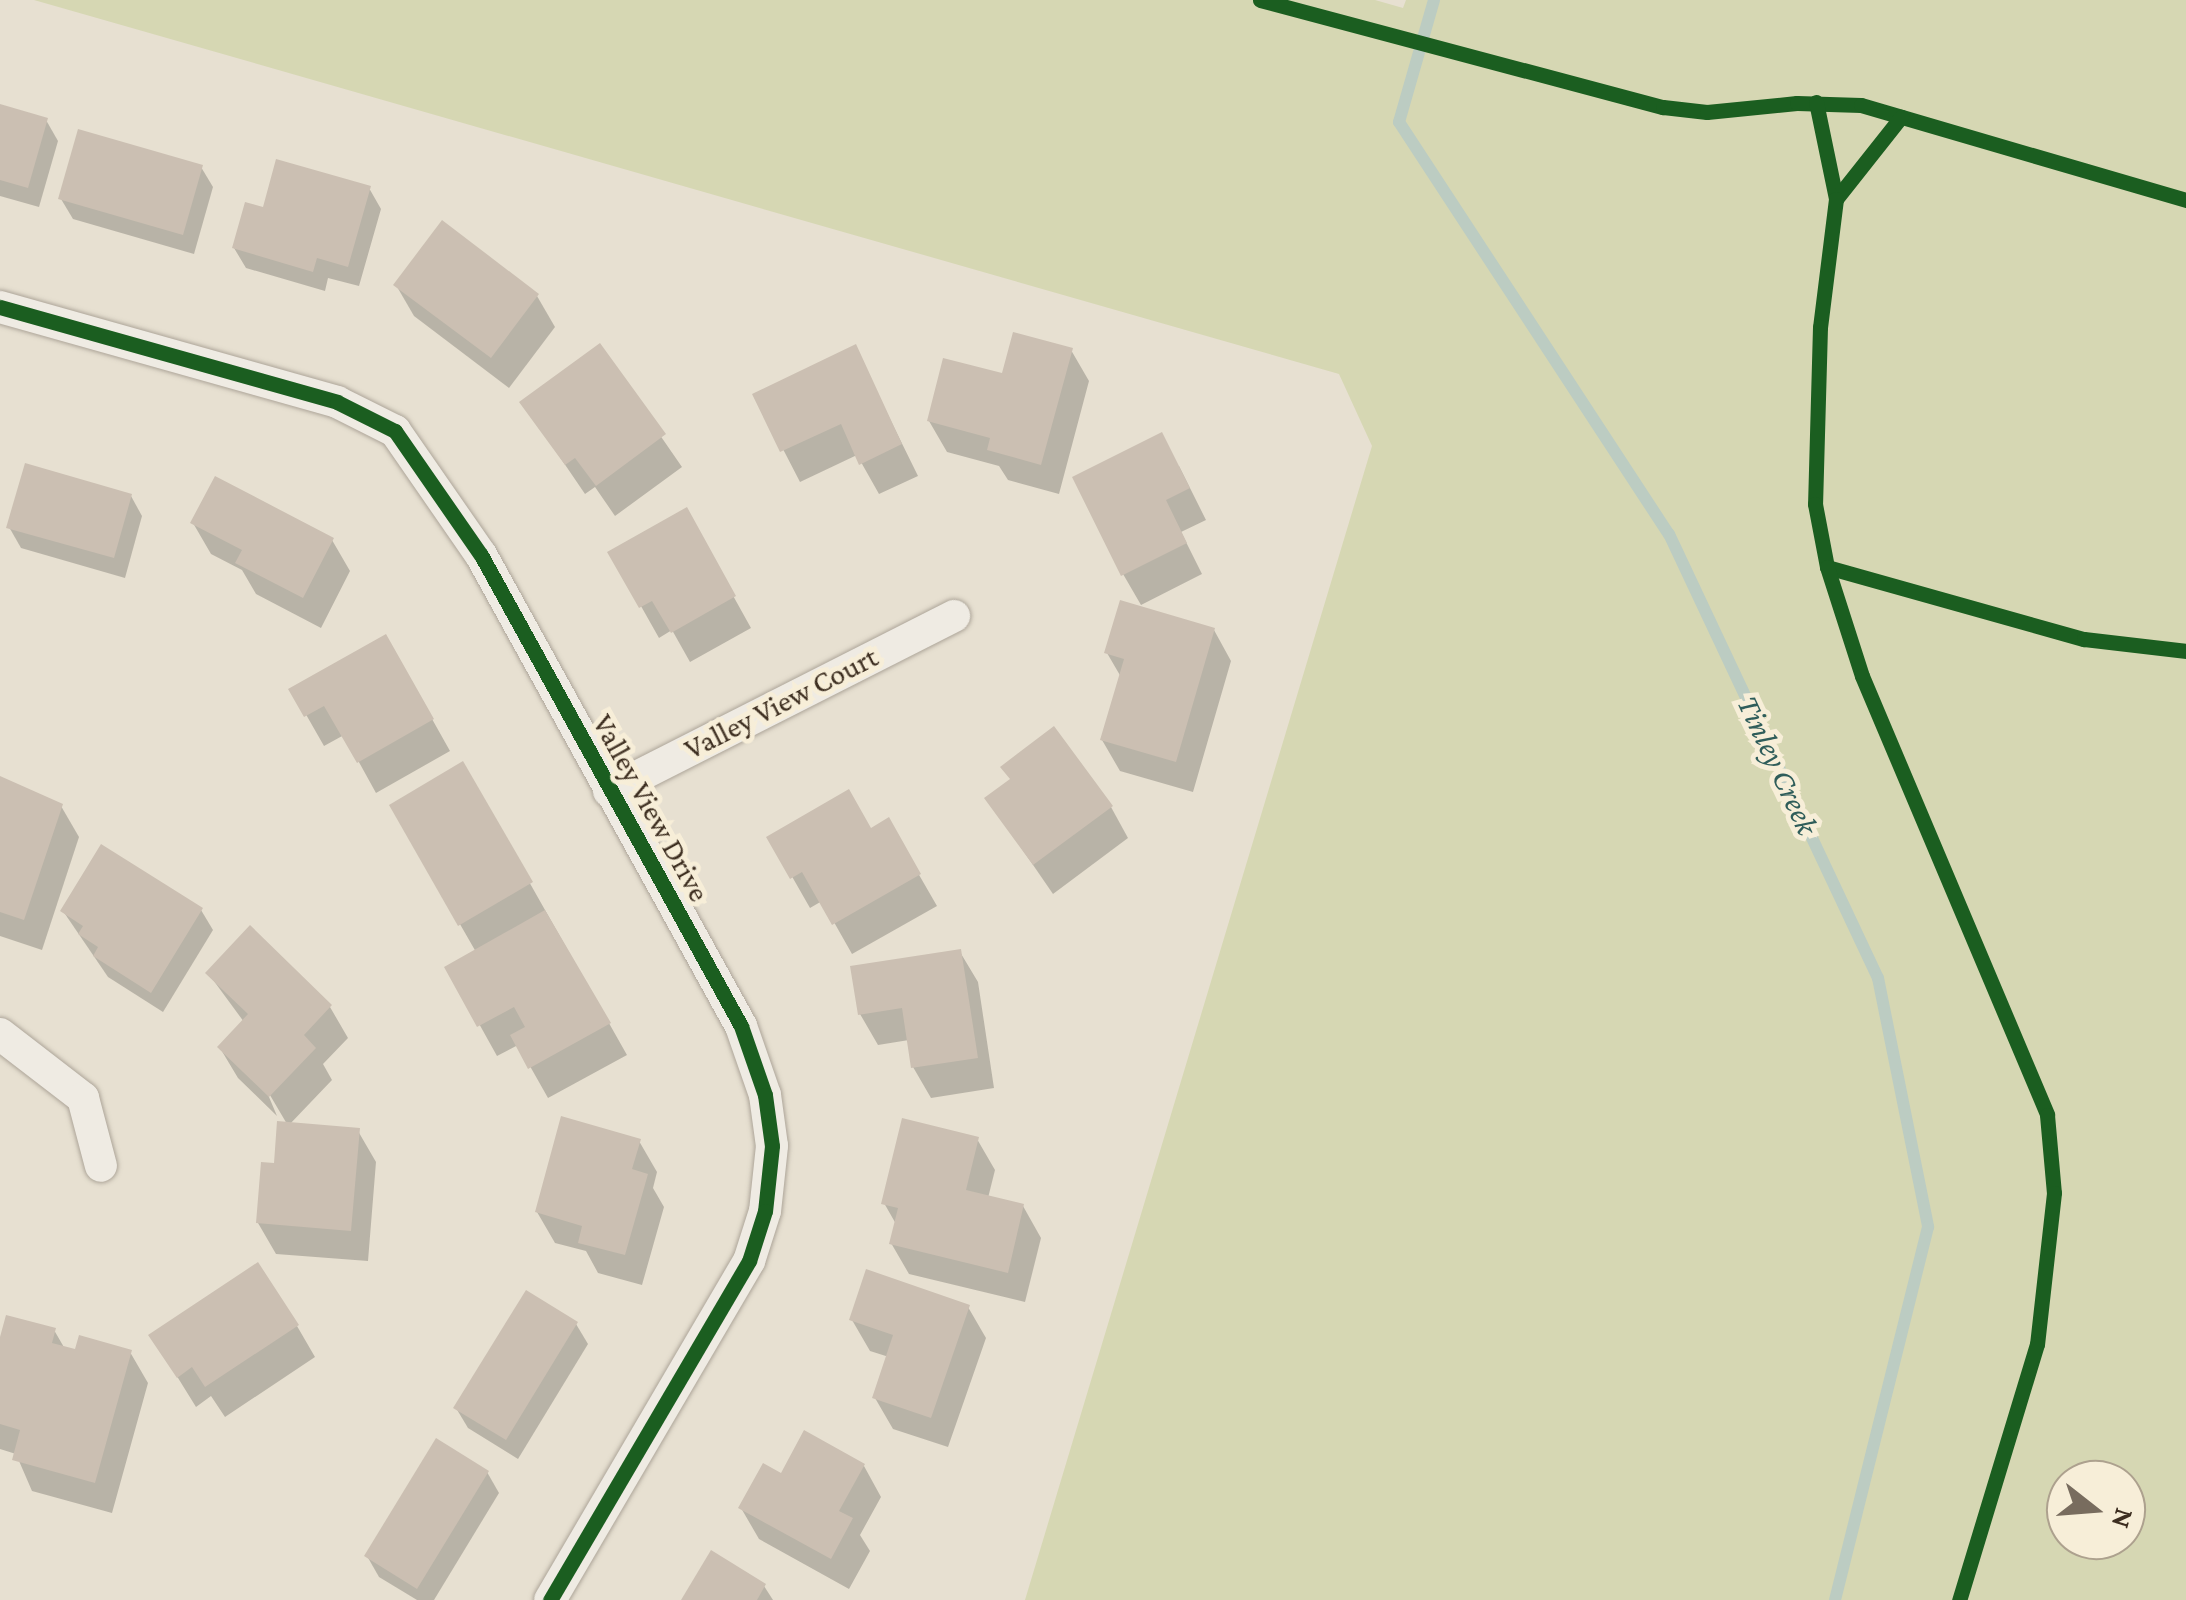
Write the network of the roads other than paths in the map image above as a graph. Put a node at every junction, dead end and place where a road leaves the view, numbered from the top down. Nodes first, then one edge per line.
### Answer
1 (0, 307) edge
2 (954, 616) dead end
3 (609, 791) junction
4 (0, 1034) edge
5 (100, 1166) dead end
6 (550, 1600) edge

1 - 3 street, Valley View Drive
2 - 3 street, Valley View Court
3 - 6 street, Valley View Drive
4 - 5 street

